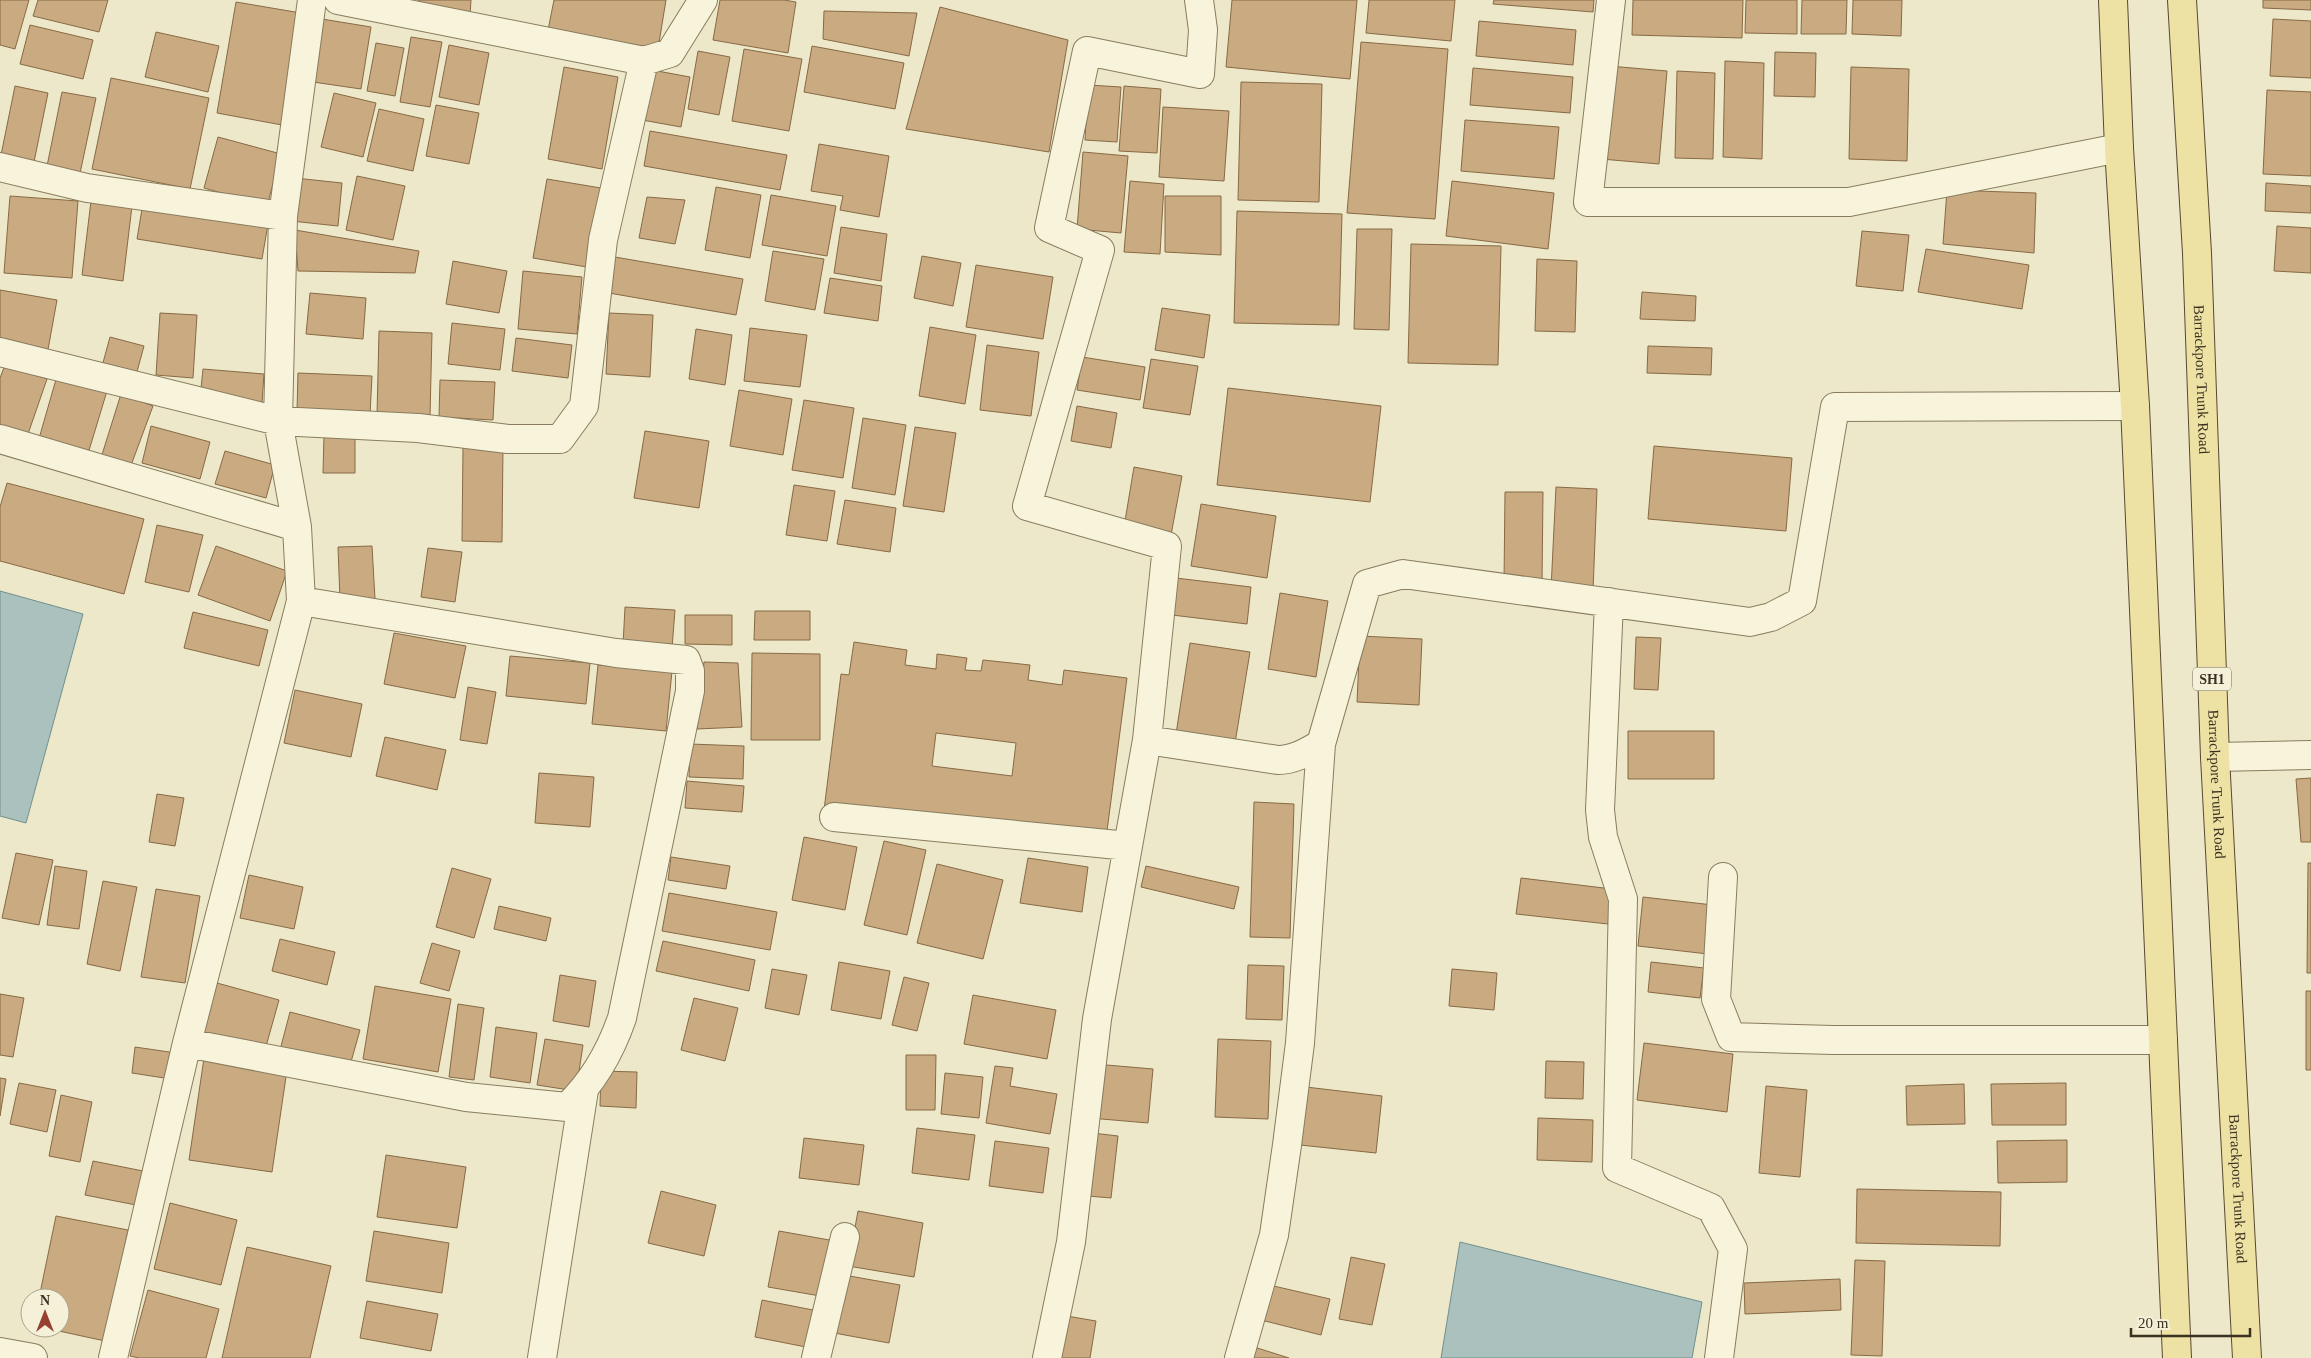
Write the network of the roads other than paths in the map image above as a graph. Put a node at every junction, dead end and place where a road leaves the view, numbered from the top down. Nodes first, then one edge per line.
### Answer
1 (312, 0) edge
2 (338, 0) edge
3 (703, 0) edge
4 (1199, 0) edge
5 (1612, 0) edge
6 (2113, 0) edge
7 (2182, 0) edge
8 (644, 61) junction
9 (2119, 148) junction
10 (0, 167) edge
11 (283, 216) junction
12 (0, 352) edge
13 (2135, 406) junction
14 (278, 421) junction
15 (0, 440) edge
16 (297, 527) junction
17 (301, 601) junction
18 (1609, 602) junction
19 (1147, 740) junction
20 (1321, 744) junction
21 (2311, 755) edge
22 (2215, 757) junction
23 (834, 818) dead end
24 (1128, 846) junction
25 (1723, 877) dead end
26 (2163, 1040) junction
27 (187, 1042) junction
28 (584, 1090) junction
29 (844, 1237) dead end
30 (0, 1352) edge
31 (33, 1358) edge
32 (113, 1358) edge
33 (542, 1358) edge
34 (816, 1358) edge
35 (1047, 1358) edge
36 (1239, 1358) edge
37 (1719, 1358) edge
38 (2177, 1358) edge
39 (2247, 1358) edge

1 - 11 street
2 - 8 street
3 - 8 street
4 - 19 street
5 - 9 street
6 - 9 main road
7 - 22 main road, Barrackpore Trunk Road / SH1
8 - 14 street
9 - 13 main road
10 - 11 street
11 - 14 street
12 - 14 street
13 - 18 street
13 - 26 main road
14 - 16 street
15 - 16 street
16 - 17 street
17 - 27 street
17 - 28 street
18 - 20 street
18 - 37 street
19 - 20 street
19 - 24 street
20 - 36 street
21 - 22 street
22 - 39 main road, Barrackpore Trunk Road / SH1
23 - 24 street
24 - 35 street
25 - 26 street
26 - 38 main road
27 - 28 street
27 - 32 street
28 - 33 street
29 - 34 street
30 - 31 street

